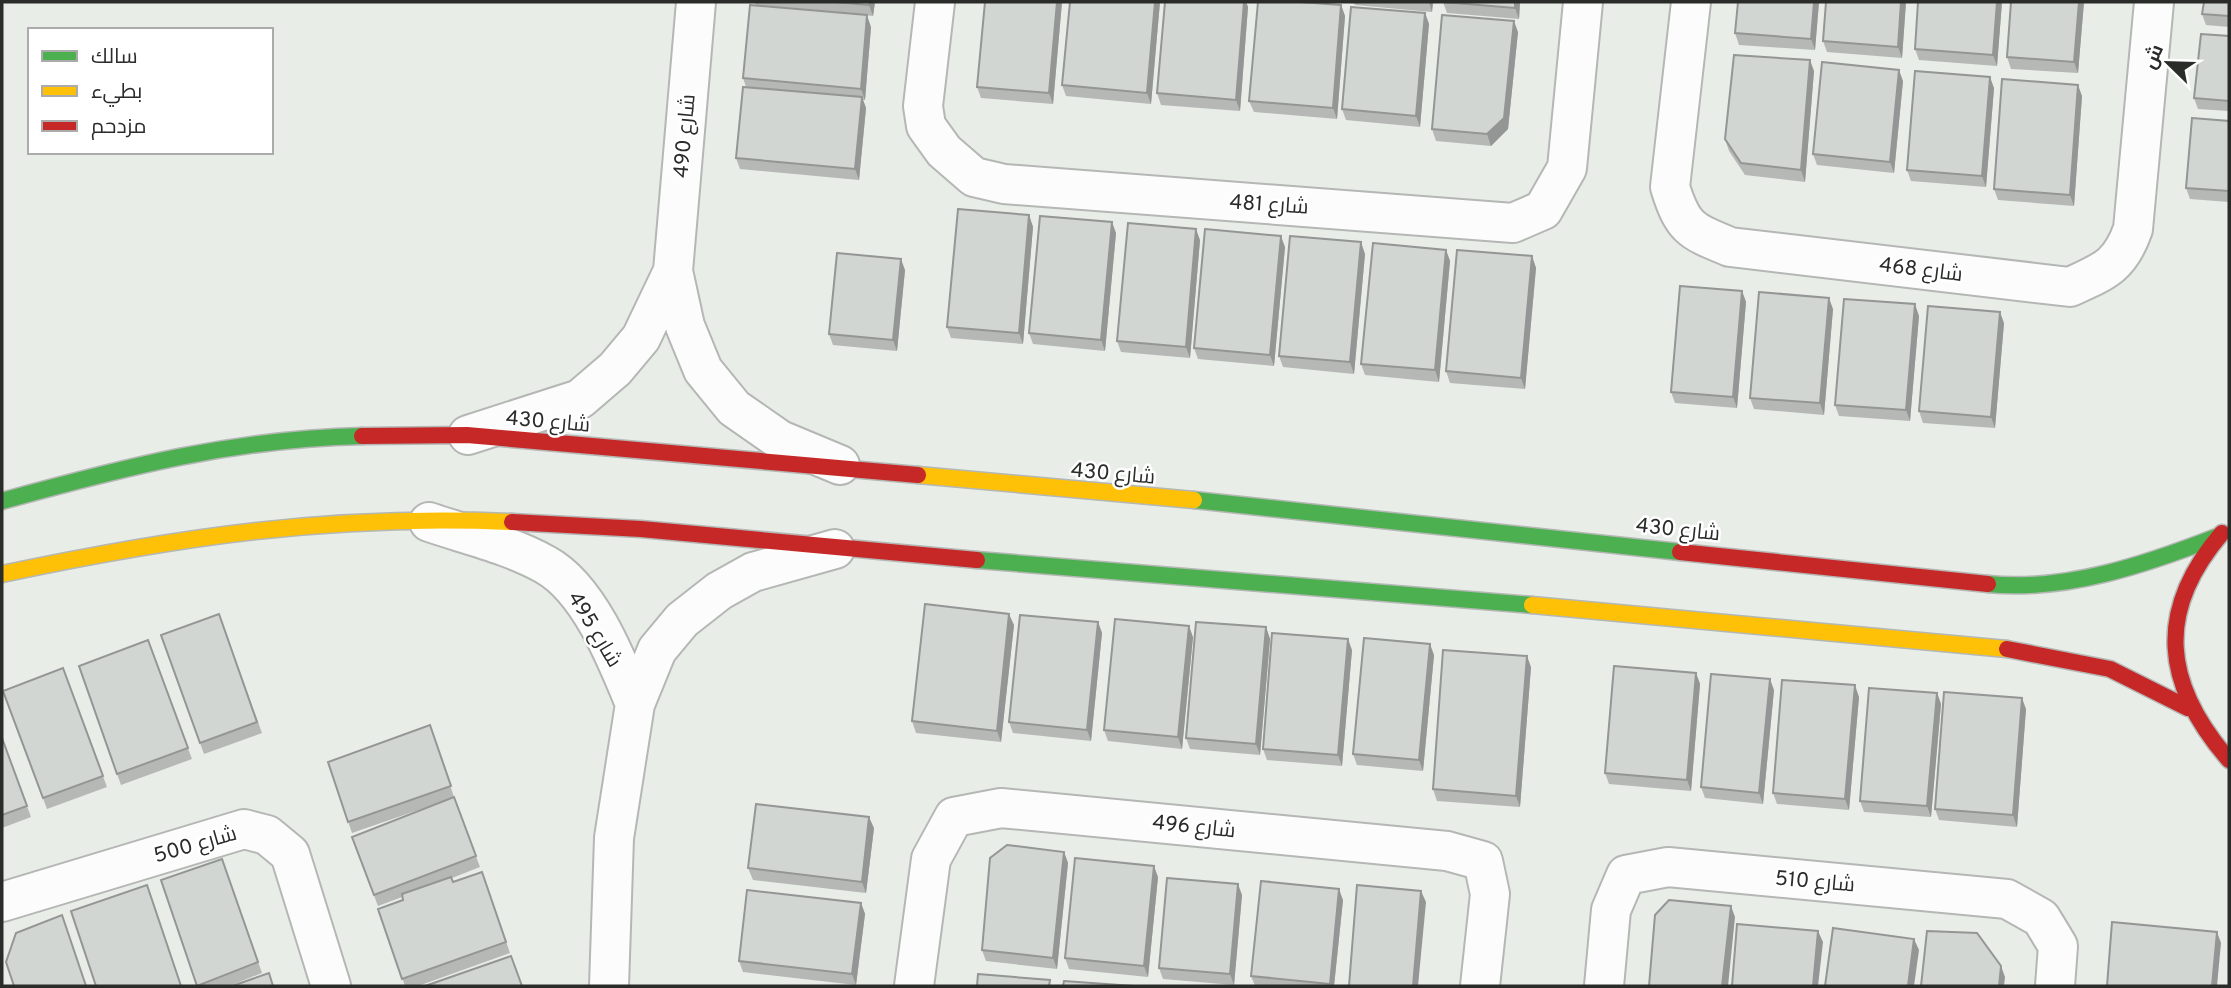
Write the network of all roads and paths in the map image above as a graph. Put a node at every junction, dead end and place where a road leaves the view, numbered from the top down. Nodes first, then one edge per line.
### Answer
1 (696, 2) edge
2 (935, 2) edge
3 (1583, 2) edge
4 (1691, 2) edge
5 (2154, 2) edge
6 (673, 271) junction
7 (467, 435) junction
8 (847, 468) junction
9 (2, 501) edge
10 (425, 521) junction
11 (2224, 531) edge
12 (835, 549) junction
13 (2, 574) edge
14 (635, 704) junction
15 (2188, 708) junction
16 (2229, 760) edge
17 (2, 902) edge
18 (331, 986) edge
19 (609, 986) edge
20 (914, 986) edge
21 (1480, 986) edge
22 (1604, 986) edge
23 (2055, 986) edge

1 - 6 street, شارع 490
2 - 3 street, شارع 481
4 - 5 street, شارع 468
6 - 7 street, شارع 490
6 - 8 street, شارع 490
7 - 8 street, شارع 430
7 - 9 street, شارع 430
8 - 11 street, شارع 430
10 - 12 street
10 - 13 street
10 - 14 street, شارع 495
11 - 15 street
12 - 14 street, شارع 495
12 - 15 street
14 - 19 street, شارع 495
15 - 16 street
17 - 18 street, شارع 500
20 - 21 street, شارع 496
22 - 23 street, شارع 510

